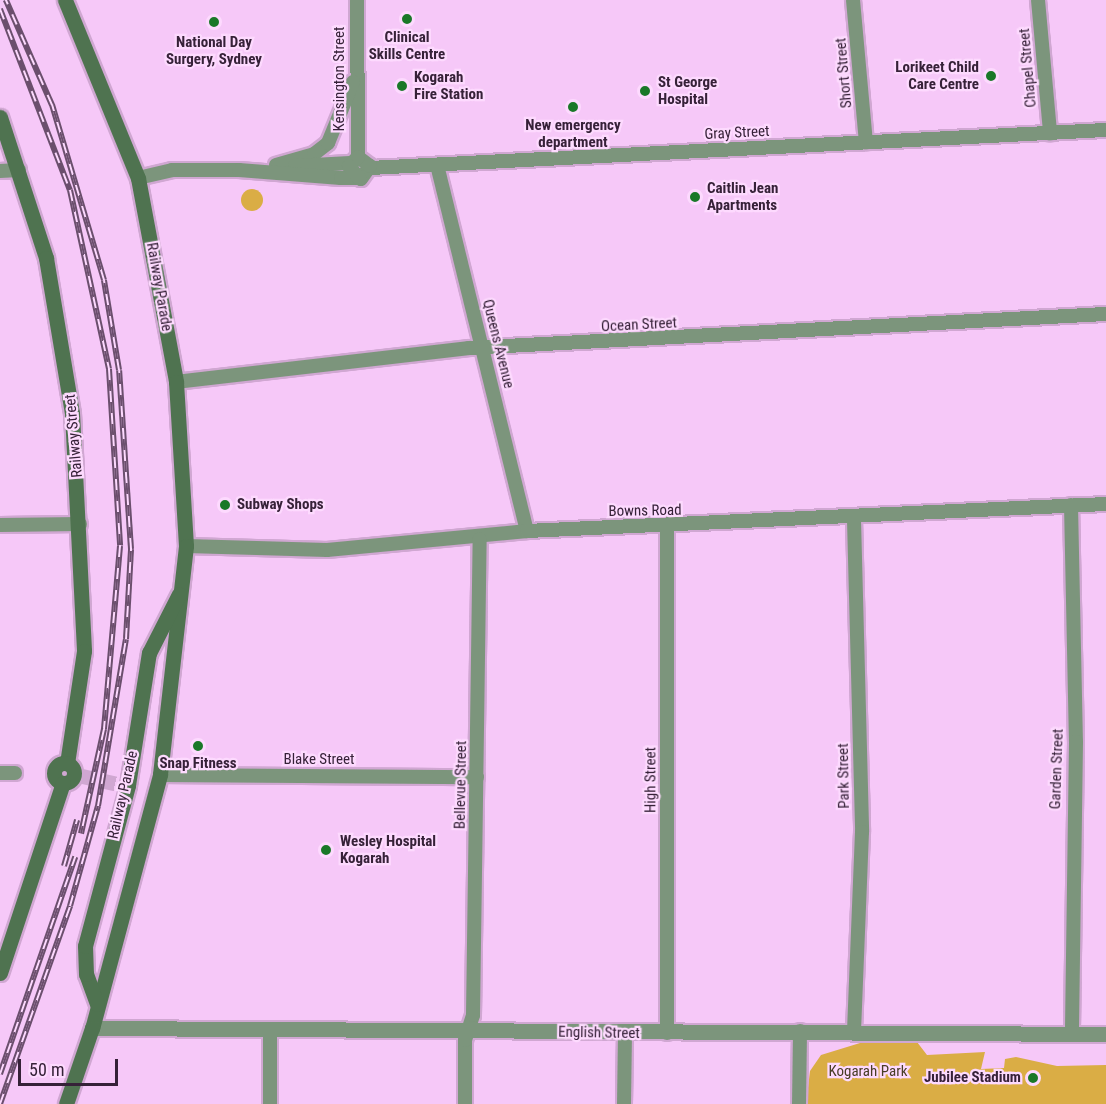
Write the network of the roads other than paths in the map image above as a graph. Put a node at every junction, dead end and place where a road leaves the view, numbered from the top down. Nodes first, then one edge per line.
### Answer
1 (65, 0) edge
2 (357, 0) edge
3 (853, 0) edge
4 (1038, 0) edge
5 (357, 70) junction
6 (0, 117) edge
7 (1106, 130) edge
8 (1050, 133) junction
9 (866, 142) junction
10 (354, 160) junction
11 (276, 165) junction
12 (437, 165) junction
13 (370, 168) junction
14 (19, 170) junction
15 (239, 170) junction
16 (0, 171) edge
17 (138, 178) junction
18 (359, 178) junction
19 (1106, 314) edge
20 (483, 349) junction
21 (176, 382) junction
22 (1106, 504) edge
23 (1071, 505) junction
24 (854, 520) junction
25 (80, 524) junction
26 (0, 525) edge
27 (667, 527) junction
28 (527, 531) junction
29 (480, 538) junction
30 (186, 546) junction
31 (182, 589) junction
32 (178, 648) junction
33 (147, 665) junction
34 (0, 773) edge
35 (15, 773) dead end
36 (160, 776) junction
37 (477, 777) junction
38 (0, 973) edge
39 (97, 1004) junction
40 (92, 1028) junction
41 (270, 1029) junction
42 (468, 1030) junction
43 (800, 1031) junction
44 (854, 1031) junction
45 (667, 1033) junction
46 (625, 1034) junction
47 (1072, 1034) junction
48 (1106, 1034) edge
49 (66, 1104) edge
50 (270, 1104) edge
51 (465, 1104) edge
52 (624, 1104) edge
53 (799, 1104) edge

1 - 17 main road, Railway Parade
2 - 5 street, Kensington Street
3 - 9 street, Short Street
4 - 8 street, Chapel Street
5 - 10 street, Kensington Street
5 - 11 street
6 - 14 main road, Railway Street
7 - 8 street, Gray Street
8 - 9 street, Gray Street
9 - 12 street, Gray Street
10 - 11 street
10 - 13 street
10 - 18 street
11 - 15 street
12 - 13 street, Gray Street
12 - 20 street, Queens Avenue
13 - 18 street
14 - 16 street
14 - 25 main road, Railway Street
15 - 17 street
15 - 18 street
17 - 21 main road, Railway Parade
19 - 20 street, Ocean Street
20 - 21 street, Ocean Street
20 - 28 street, Queens Avenue
21 - 30 main road, Railway Parade
22 - 23 street, Bowns Road
23 - 24 street, Bowns Road
23 - 47 street, Garden Street
24 - 27 street, Bowns Road
24 - 44 street, Park Street
25 - 26 street
25 - 38 main road, Railway Street
27 - 28 street, Bowns Road
27 - 45 street, High Street
28 - 29 street, Bowns Road
29 - 30 street, Bowns Road
29 - 37 street, Bellevue Street
30 - 31 main road, Railway Parade
31 - 32 main road, Railway Parade
31 - 33 main road, Railway Parade
32 - 33 main road
32 - 36 main road, Railway Parade
33 - 39 main road, Railway Parade
34 - 35 street
36 - 37 street, Blake Street
36 - 39 main road, Railway Parade
37 - 42 street, Bellevue Street
39 - 40 main road, Railway Parade
40 - 41 street, English Street
40 - 49 main road, Railway Parade
41 - 42 street, English Street
41 - 50 street
42 - 46 street, English Street
42 - 51 street, Bellevue Street
43 - 44 street, English Street
43 - 45 street, English Street
43 - 53 street
44 - 47 street, English Street
45 - 46 street, English Street
46 - 52 street
47 - 48 street, English Street

